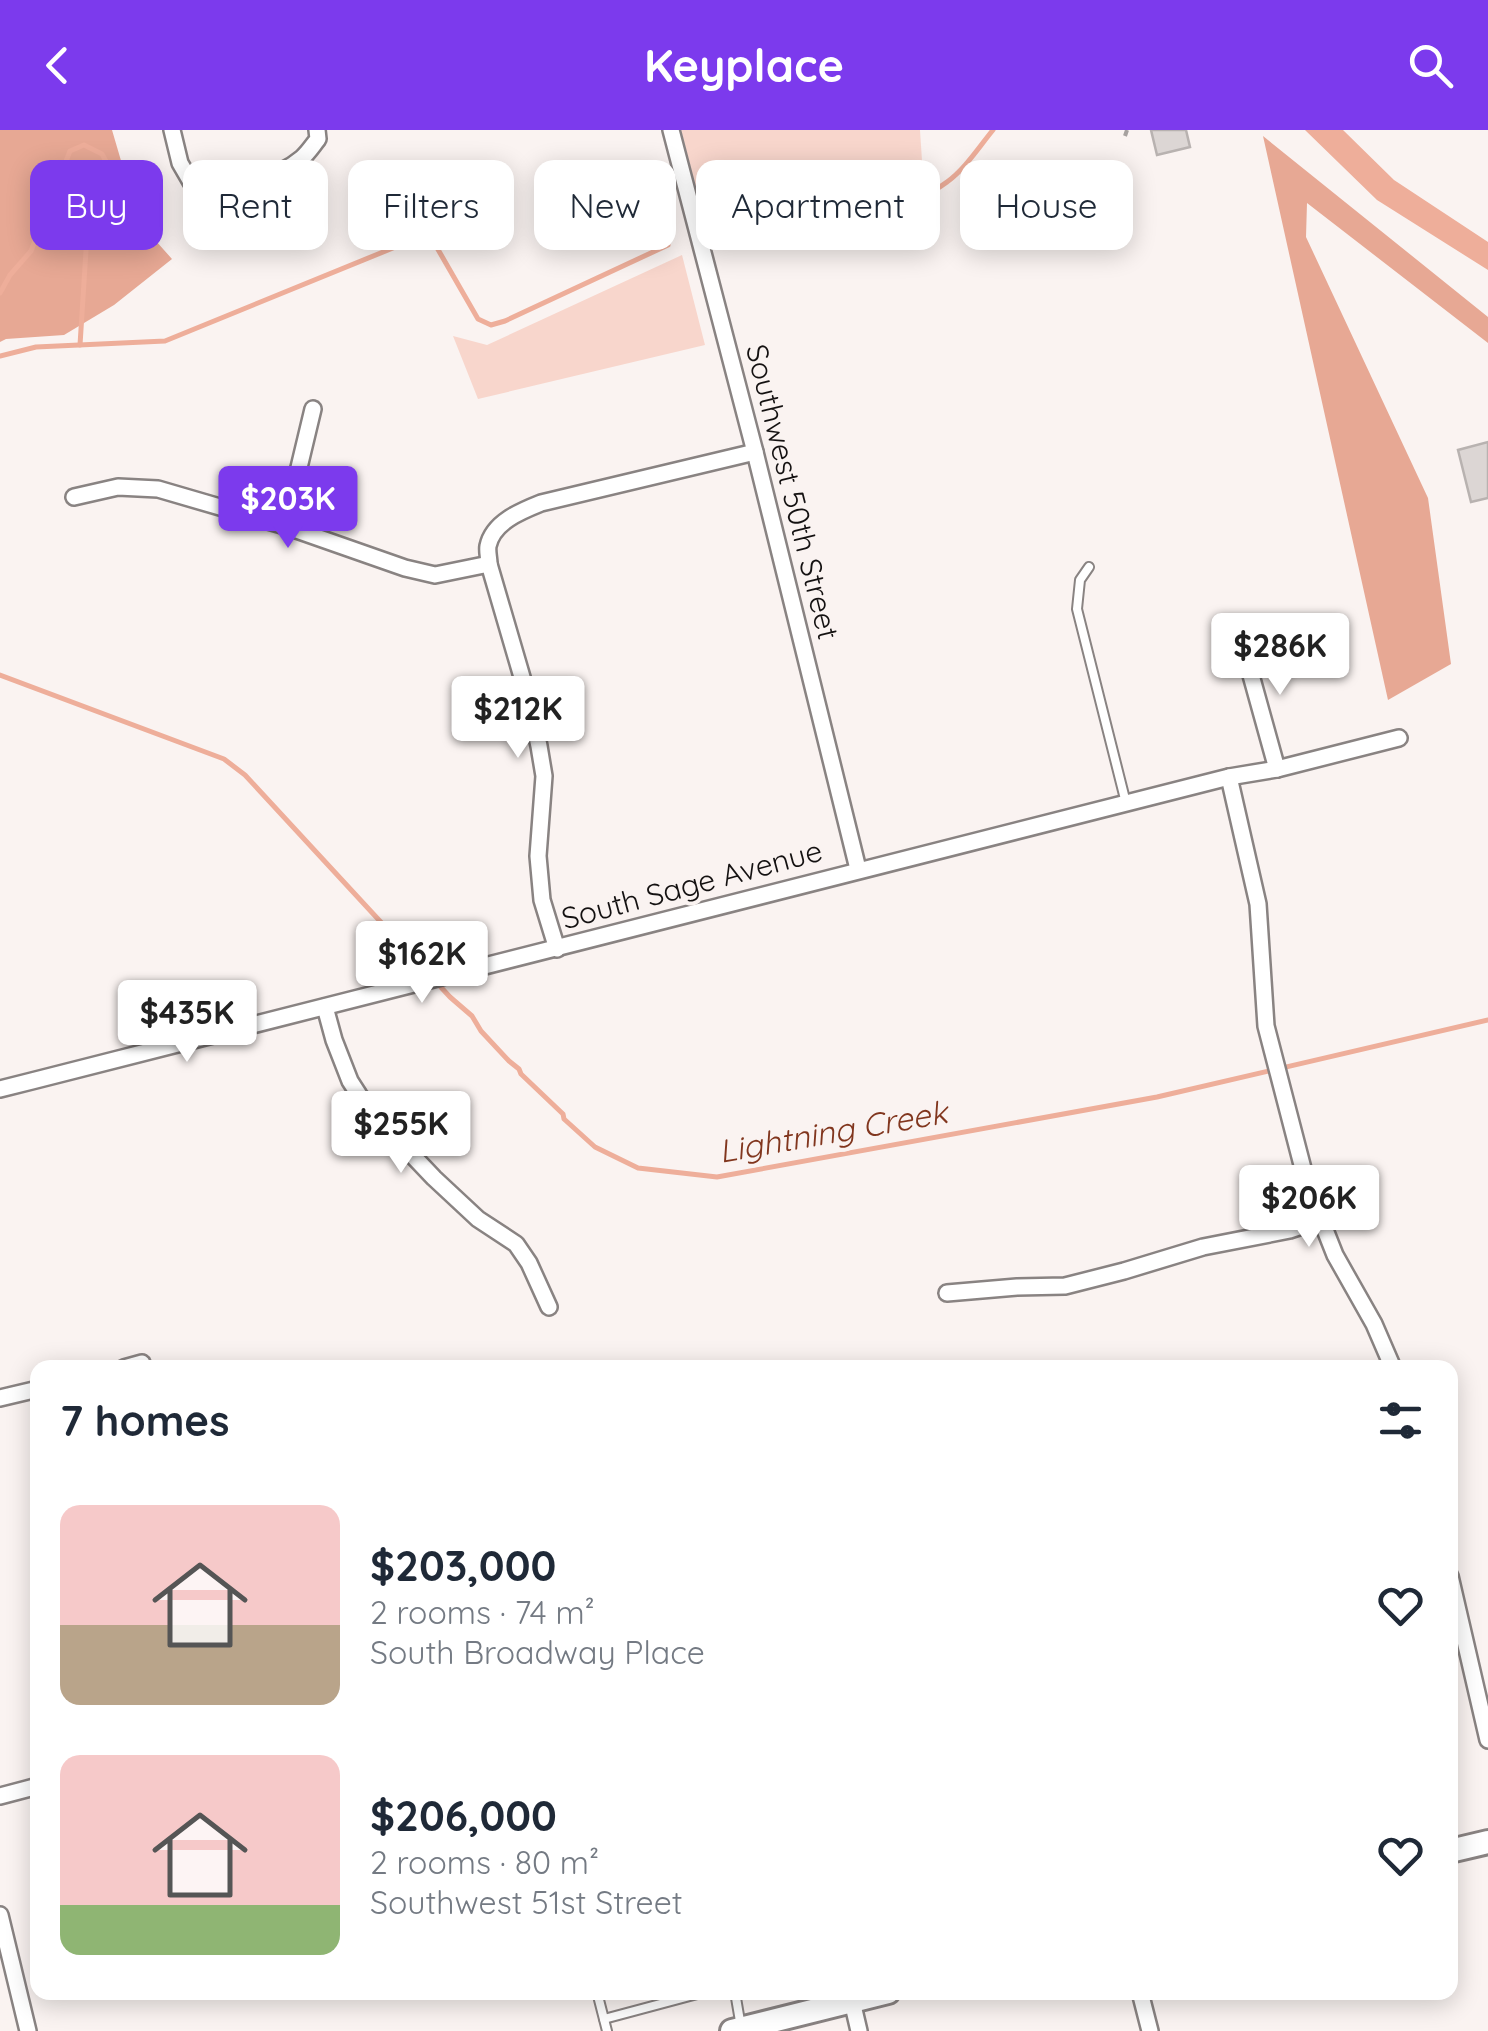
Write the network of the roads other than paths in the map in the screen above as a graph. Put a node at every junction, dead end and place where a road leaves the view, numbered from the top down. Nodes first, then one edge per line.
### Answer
1 (172, 130) edge
2 (318, 130) edge
3 (671, 130) edge
4 (314, 409) dead end
5 (755, 452) junction
6 (74, 497) dead end
7 (285, 526) junction
8 (490, 564) junction
9 (1089, 567) dead end
10 (1240, 639) dead end
11 (1399, 738) dead end
12 (1277, 769) junction
13 (1229, 777) junction
14 (1126, 803) junction
15 (858, 869) junction
16 (557, 949) junction
17 (326, 1007) junction
18 (0, 1088) edge
19 (1320, 1220) junction
20 (947, 1293) dead end
21 (550, 1307) dead end
22 (1390, 1360) edge
23 (30, 1391) edge
24 (0, 1398) edge
25 (1458, 1611) edge
26 (1488, 1740) edge
27 (30, 1788) edge
28 (0, 1796) edge
29 (1488, 1842) edge
30 (1458, 1849) edge
31 (0, 1914) edge
32 (599, 2000) edge
33 (675, 2000) edge
34 (735, 2000) edge
35 (856, 2000) edge
36 (1142, 2000) edge
37 (852, 2001) junction
38 (604, 2019) junction
39 (737, 2030) edge
40 (28, 2031) edge
41 (607, 2031) edge
42 (860, 2031) edge
43 (1150, 2031) edge

1 - 2 street
3 - 5 street, Southwest 50th Street
4 - 7 street
5 - 8 street
5 - 15 street, Southwest 50th Street
6 - 7 street
7 - 8 street
8 - 16 street
9 - 14 lane
10 - 12 street
11 - 12 street, South Sage Avenue
12 - 13 street, South Sage Avenue
13 - 14 street, South Sage Avenue
13 - 19 street
14 - 15 street, South Sage Avenue
15 - 16 street, South Sage Avenue
16 - 17 street, South Sage Avenue
17 - 18 street, South Sage Avenue
17 - 21 street
19 - 20 street
19 - 22 street
23 - 24 street
25 - 26 street
27 - 28 street
29 - 30 main road
31 - 40 street
32 - 38 lane
33 - 38 lane
34 - 39 lane
35 - 37 main road
36 - 43 street
37 - 39 main road
37 - 42 street
38 - 41 lane

